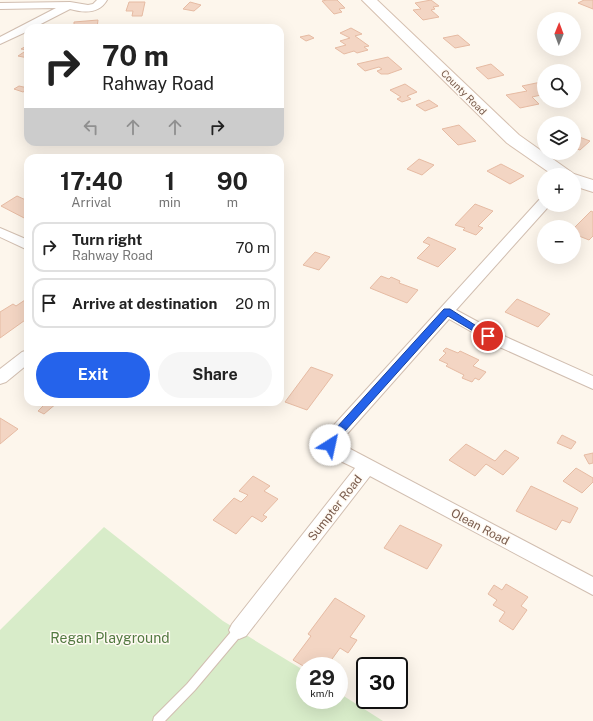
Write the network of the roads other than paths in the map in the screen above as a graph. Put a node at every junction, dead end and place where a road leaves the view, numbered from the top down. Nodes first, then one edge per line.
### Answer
1 (102, 0) edge
2 (369, 0) edge
3 (71, 2) edge
4 (0, 6) edge
5 (31, 24) edge
6 (24, 28) edge
7 (0, 41) edge
8 (554, 168) edge
9 (581, 182) edge
10 (593, 187) edge
11 (537, 211) edge
12 (0, 232) edge
13 (24, 244) edge
14 (447, 311) junction
15 (24, 359) edge
16 (0, 378) edge
17 (593, 382) edge
18 (367, 466) junction
19 (593, 587) edge
20 (239, 630) joint
21 (158, 721) edge

1 - 3 street
2 - 8 street, County Road
3 - 4 street
3 - 5 street
6 - 7 street
9 - 10 street
11 - 14 street, Sumpter Road
12 - 13 street
14 - 17 street
14 - 18 street, Sumpter Road
15 - 16 street
18 - 19 street, Olean Road
18 - 20 street, Sumpter Road
20 - 21 lane

